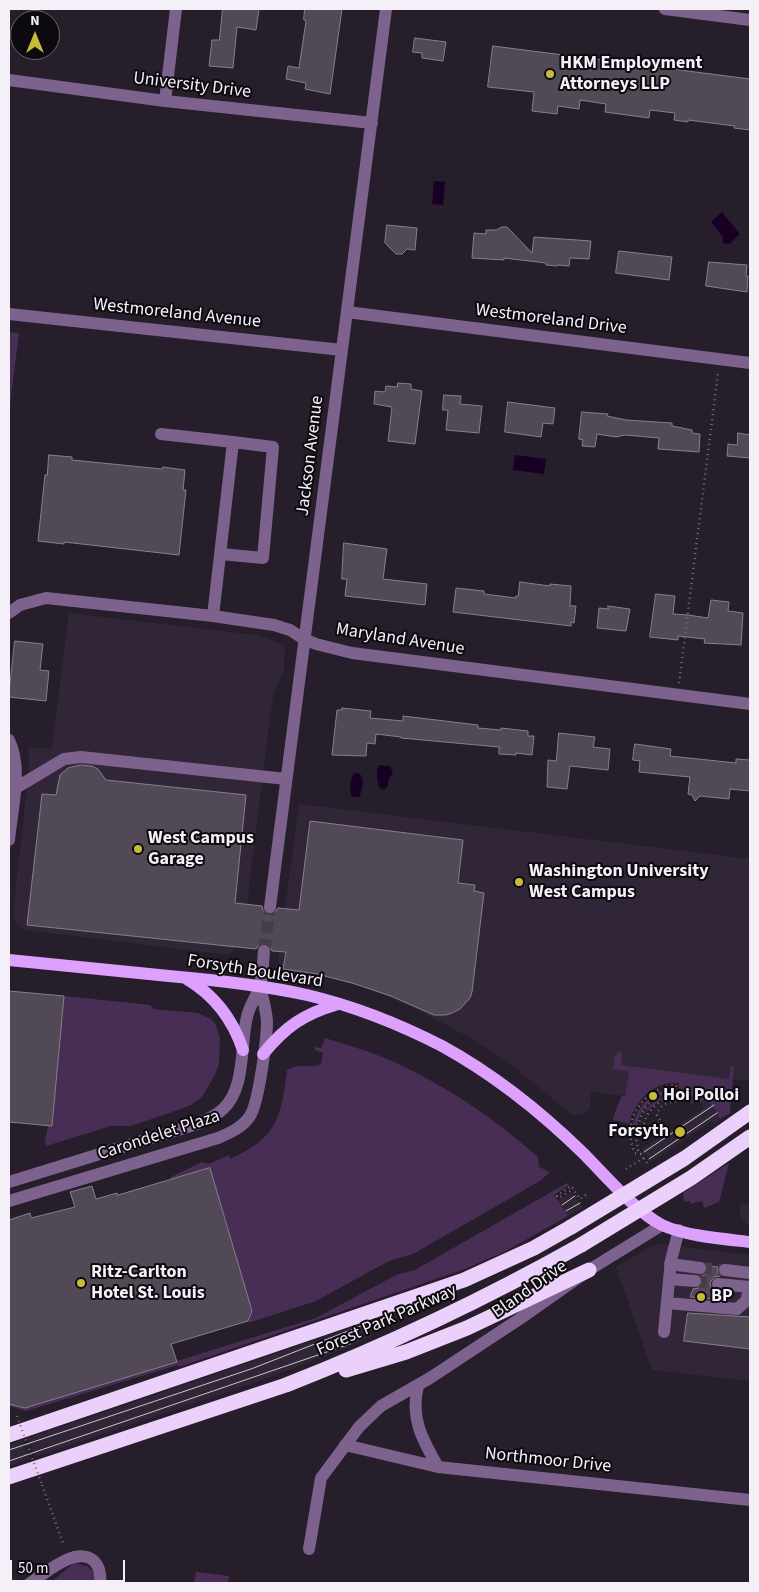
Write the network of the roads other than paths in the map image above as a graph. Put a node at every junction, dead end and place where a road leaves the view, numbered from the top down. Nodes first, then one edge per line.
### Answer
1 (176, 9) edge
2 (386, 9) edge
3 (665, 9) edge
4 (750, 20) edge
5 (9, 80) edge
6 (165, 101) junction
7 (372, 123) junction
8 (347, 312) junction
9 (9, 314) edge
10 (342, 350) junction
11 (750, 363) edge
12 (161, 434) dead end
13 (233, 442) junction
14 (221, 554) junction
15 (9, 613) edge
16 (213, 616) junction
17 (304, 639) junction
18 (750, 704) edge
19 (10, 746) edge
20 (286, 779) junction
21 (14, 789) junction
22 (9, 840) edge
23 (270, 907) tunnel mouth
24 (264, 951) tunnel mouth
25 (9, 960) edge
26 (185, 978) junction
27 (260, 987) junction
28 (338, 1004) junction
29 (242, 1050) junction
30 (263, 1054) junction
31 (750, 1112) edge
32 (750, 1137) edge
33 (144, 1141) junction
34 (150, 1159) junction
35 (9, 1182) edge
36 (9, 1200) edge
37 (662, 1225) junction
38 (679, 1230) junction
39 (750, 1242) edge
40 (670, 1264) junction
41 (700, 1268) tunnel mouth
42 (589, 1270) junction
43 (724, 1270) tunnel mouth
44 (750, 1273) edge
45 (669, 1278) junction
46 (695, 1281) tunnel mouth
47 (718, 1284) tunnel mouth
48 (750, 1287) edge
49 (666, 1303) junction
50 (664, 1332) dead end
51 (286, 1385) junction
52 (418, 1385) junction
53 (9, 1435) edge
54 (345, 1445) junction
55 (438, 1467) junction
56 (9, 1477) edge
57 (750, 1500) edge
58 (309, 1549) dead end
59 (30, 1583) edge
60 (100, 1583) edge

1 - 6 street
2 - 7 street, Jackson Avenue
3 - 4 street
5 - 6 street, University Drive
6 - 7 street, University Drive
7 - 8 street, Jackson Avenue
8 - 10 street, Jackson Avenue
8 - 11 street, Westmoreland Drive
9 - 10 street, Westmoreland Avenue
10 - 17 street, Jackson Avenue
12 - 13 street
13 - 14 street
13 - 14 street
14 - 16 street
15 - 16 street, Maryland Avenue
16 - 17 street, Maryland Avenue
17 - 18 street, Maryland Avenue
17 - 20 street, Jackson Avenue
19 - 21 street
20 - 21 street
20 - 23 street, Jackson Avenue
21 - 22 street
24 - 27 street
25 - 26 main road, Forsyth Boulevard
26 - 27 main road, Forsyth Boulevard
26 - 29 main road
27 - 28 main road, Forsyth Boulevard
27 - 29 street, Carondelet Plaza
27 - 30 street, Carondelet Plaza
28 - 30 main road
28 - 37 main road, Forsyth Boulevard
29 - 33 street, Carondelet Plaza
30 - 34 street, Carondelet Plaza
31 - 53 highway, Forest Park Parkway, bridge
32 - 51 highway, Forest Park Parkway, bridge
33 - 34 street
33 - 35 street, Carondelet Plaza
34 - 36 street, Carondelet Plaza
37 - 38 main road, Forsyth Boulevard
37 - 42 street, Bland Drive
38 - 39 main road, Forsyth Boulevard
38 - 40 street
40 - 41 street
40 - 45 street
42 - 51 highway
42 - 52 street, Bland Drive
43 - 44 street
45 - 46 street
45 - 49 street
47 - 48 street
48 - 49 street
49 - 50 street
51 - 56 highway, Forest Park Parkway
52 - 54 street, Bland Drive
52 - 55 street
54 - 55 street, Northmoor Drive
54 - 58 street, Bland Drive
55 - 57 street, Northmoor Drive
59 - 60 street

